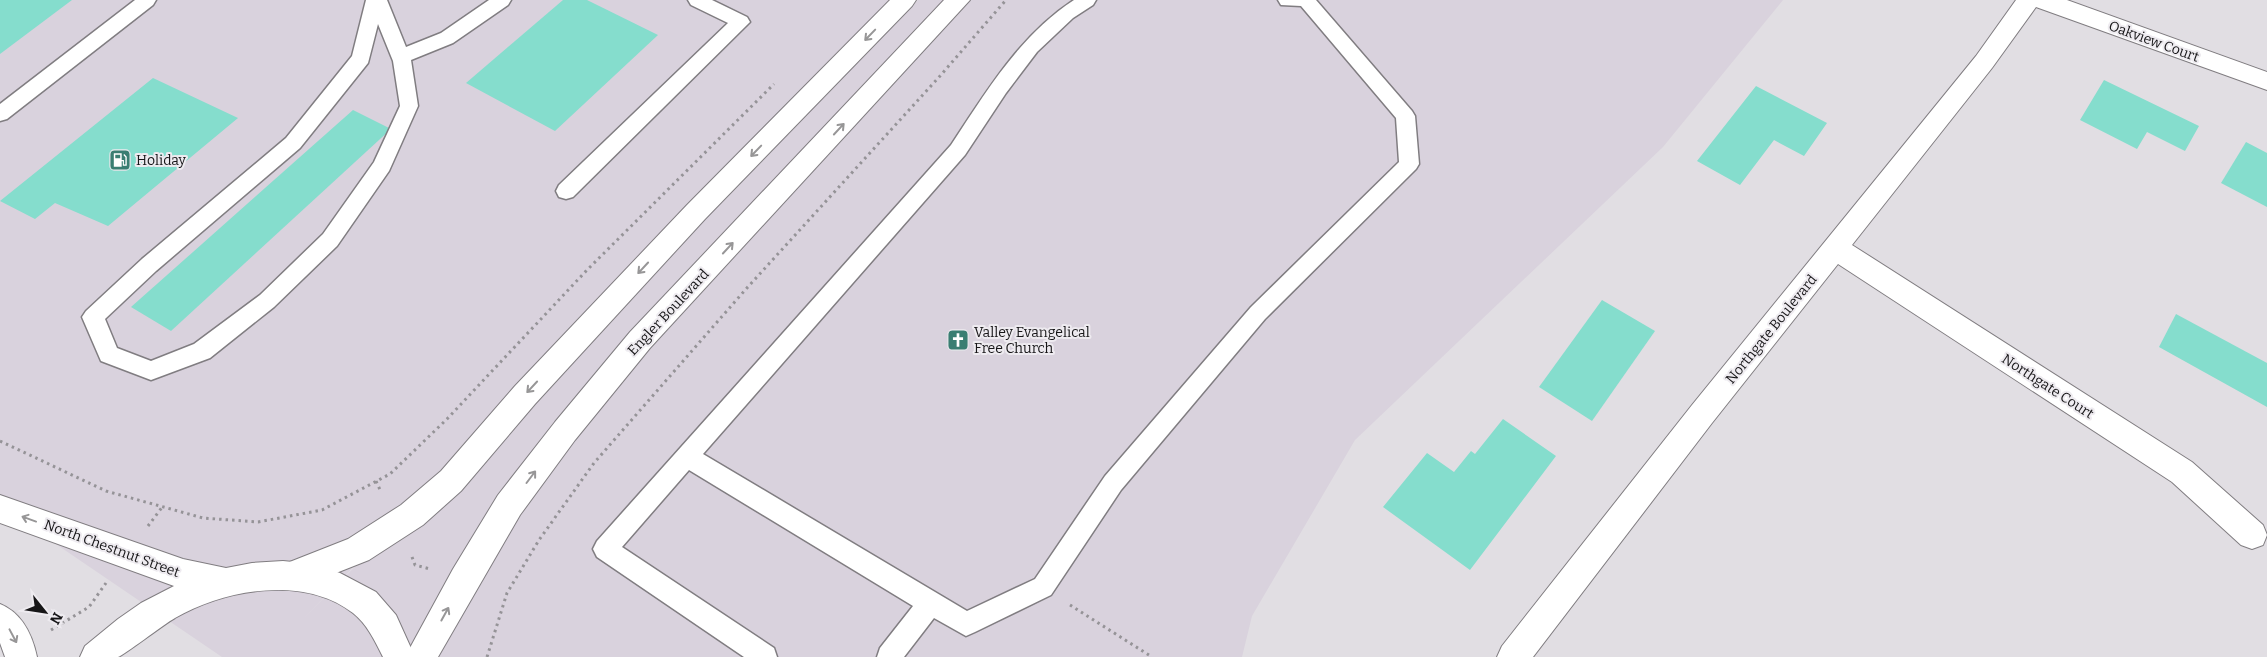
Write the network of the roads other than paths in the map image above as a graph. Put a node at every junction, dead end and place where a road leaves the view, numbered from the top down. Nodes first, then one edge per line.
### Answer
1 (147, 0) edge
2 (376, 0) edge
3 (502, 0) edge
4 (697, 0) edge
5 (904, 0) edge
6 (958, 0) edge
7 (1088, 0) edge
8 (1287, 0) edge
9 (1305, 0) edge
10 (2028, 0) edge
11 (2042, 0) edge
12 (400, 56) junction
13 (2267, 81) edge
14 (0, 114) edge
15 (566, 191) dead end
16 (1835, 248) junction
17 (686, 456) junction
18 (0, 508) edge
19 (2252, 535) dead end
20 (293, 575) junction
21 (225, 582) junction
22 (930, 602) junction
23 (0, 619) edge
24 (20, 653) edge
25 (96, 657) edge
26 (399, 657) edge
27 (421, 657) edge
28 (765, 657) edge
29 (889, 657) edge
30 (1513, 657) edge

1 - 14 lane
2 - 12 lane
2 - 12 lane
3 - 12 lane
4 - 15 lane
5 -> 20 main road
27 -> 6 main road, Engler Boulevard
7 - 17 lane
8 - 9 lane
9 - 22 lane
10 - 16 main road, Northgate Boulevard
11 - 13 main road, Oakview Court
16 - 19 main road, Northgate Court
16 - 30 main road, Northgate Boulevard
17 - 22 lane
17 - 28 lane
21 -> 18 main road, North Chestnut Street
20 - 21 main road
20 - 26 main road
21 - 25 main road
22 - 29 lane
23 -> 24 main road

